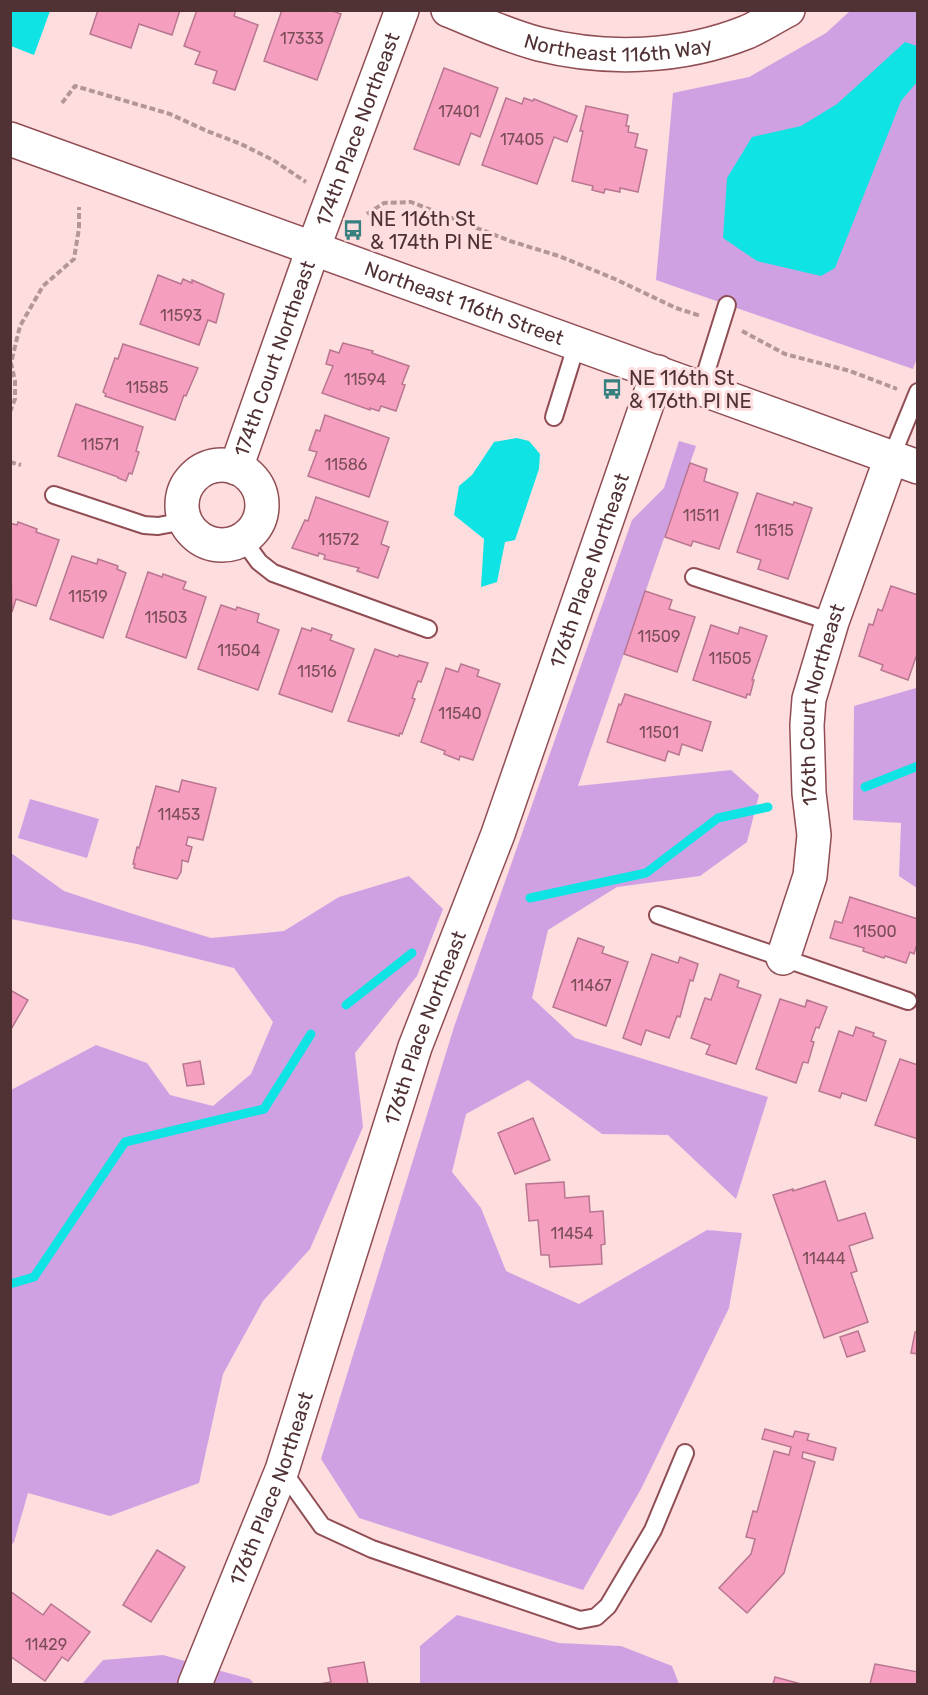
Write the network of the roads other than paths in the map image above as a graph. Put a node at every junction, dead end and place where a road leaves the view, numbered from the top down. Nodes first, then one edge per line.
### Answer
1 (402, 10) edge
2 (448, 10) edge
3 (788, 10) edge
4 (10, 139) edge
5 (313, 249) junction
6 (728, 305) dead end
7 (577, 343) junction
8 (658, 372) junction
9 (701, 388) junction
10 (917, 394) edge
11 (554, 417) dead end
12 (904, 462) edge
13 (236, 468) junction
14 (54, 495) dead end
15 (185, 521) junction
16 (243, 540) junction
17 (693, 577) dead end
18 (832, 622) junction
19 (428, 629) dead end
20 (658, 915) dead end
21 (783, 958) junction
22 (908, 1001) dead end
23 (685, 1453) dead end
24 (282, 1470) junction
25 (195, 1684) edge

1 - 5 street, 174th Place Northeast
2 - 3 street, Northeast 116th Way
4 - 5 street, Northeast 116th Street
5 - 7 street, Northeast 116th Street
5 - 13 street, 174th Court Northeast
6 - 9 lane
7 - 8 street, Northeast 116th Street
7 - 11 lane
8 - 9 street, Northeast 116th Street
8 - 24 street, 176th Place Northeast
9 - 12 street, Northeast 116th Street
10 - 12 lane
12 - 18 street, 176th Court Northeast
13 - 15 street, 174th Court Northeast
13 - 16 street, 174th Court Northeast
14 - 15 lane
15 - 16 street
16 - 19 lane
17 - 18 lane
18 - 21 street, 176th Court Northeast
20 - 21 lane
21 - 22 lane
23 - 24 lane
24 - 25 street, 176th Place Northeast

